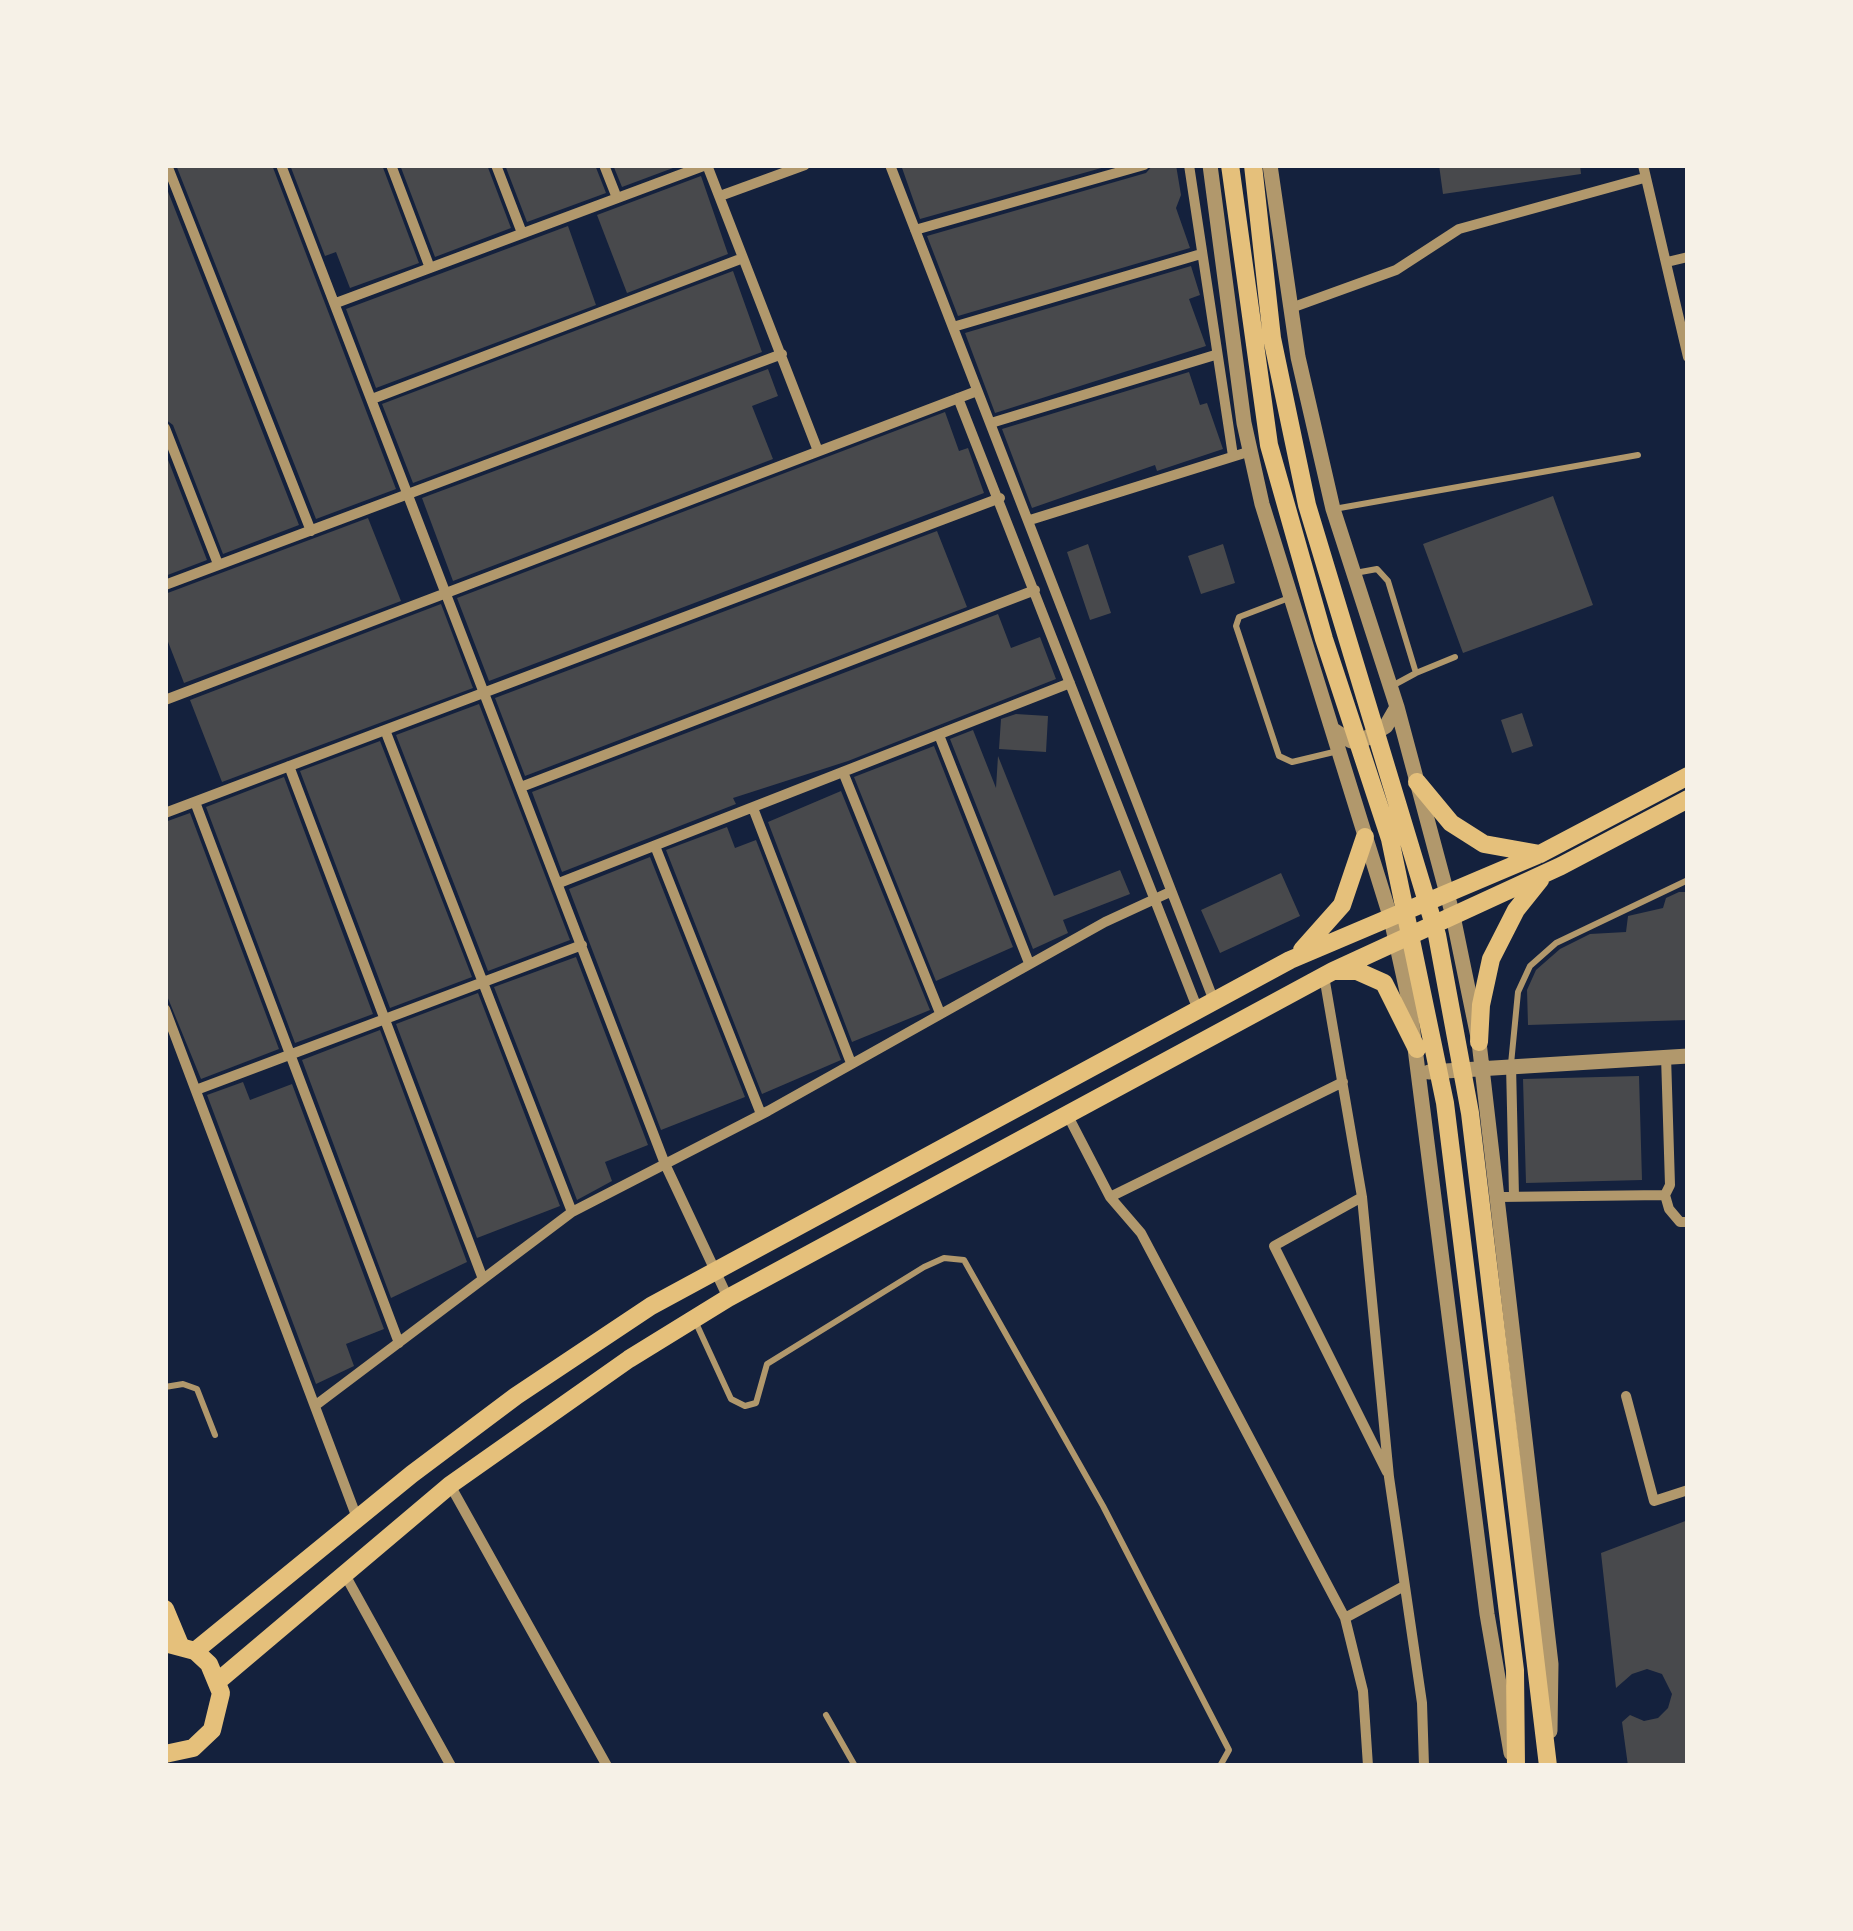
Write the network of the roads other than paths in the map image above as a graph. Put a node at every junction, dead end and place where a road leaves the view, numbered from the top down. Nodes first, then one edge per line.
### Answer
1 (167, 165) edge
2 (281, 165) edge
3 (391, 165) edge
4 (496, 165) edge
5 (604, 165) edge
6 (707, 165) edge
7 (805, 165) edge
8 (890, 165) edge
9 (1144, 165) edge
10 (1189, 165) edge
11 (1210, 165) edge
12 (1230, 165) edge
13 (1253, 165) edge
14 (1270, 165) edge
15 (1643, 165) edge
16 (1644, 178) junction
17 (720, 196) junction
18 (617, 198) junction
19 (915, 230) junction
20 (522, 234) junction
21 (1201, 254) junction
22 (1688, 257) edge
23 (742, 258) junction
24 (1668, 262) junction
25 (430, 268) junction
26 (336, 303) junction
27 (1291, 308) junction
28 (953, 328) junction
29 (1685, 331) edge
30 (782, 354) junction
31 (1216, 355) junction
32 (1688, 357) edge
33 (978, 391) junction
34 (372, 398) junction
35 (958, 398) junction
36 (991, 423) junction
37 (165, 428) edge
38 (818, 451) junction
39 (1251, 451) junction
40 (1638, 455) dead end
41 (1233, 456) junction
42 (408, 495) junction
43 (1000, 498) junction
44 (1333, 509) junction
45 (1030, 520) junction
46 (311, 531) junction
47 (218, 564) junction
48 (1354, 573) junction
49 (165, 585) edge
50 (1035, 590) junction
51 (445, 592) junction
52 (1290, 597) junction
53 (1454, 657) dead end
54 (1416, 673) junction
55 (1070, 684) junction
56 (1390, 687) junction
57 (486, 692) junction
58 (165, 700) edge
59 (1397, 707) junction
60 (1332, 729) junction
61 (384, 730) junction
62 (939, 735) junction
63 (1338, 751) junction
64 (289, 766) junction
65 (844, 772) junction
66 (1688, 776) edge
67 (1417, 782) junction
68 (521, 787) junction
69 (1688, 799) edge
70 (195, 802) junction
71 (753, 808) junction
72 (165, 813) edge
73 (1365, 837) junction
74 (655, 846) junction
75 (1540, 854) junction
76 (1561, 866) junction
77 (1688, 880) edge
78 (559, 883) junction
79 (1170, 892) junction
80 (1447, 895) junction
81 (1151, 898) junction
82 (1453, 916) junction
83 (1390, 920) junction
84 (1396, 941) junction
85 (582, 944) junction
86 (1290, 960) junction
87 (1030, 963) junction
88 (1329, 973) junction
89 (479, 980) junction
90 (1206, 1006) junction
91 (165, 1009) edge
92 (940, 1013) junction
93 (385, 1017) junction
94 (1480, 1042) junction
95 (1416, 1049) junction
96 (292, 1053) junction
97 (1666, 1056) junction
98 (1688, 1056) edge
99 (850, 1063) junction
100 (1511, 1064) junction
101 (1482, 1065) junction
102 (1420, 1073) junction
103 (1343, 1082) junction
104 (196, 1090) junction
105 (760, 1114) junction
106 (1068, 1116) junction
107 (985, 1127) junction
108 (1000, 1153) junction
109 (665, 1164) junction
110 (1664, 1195) junction
111 (1110, 1197) junction
112 (1362, 1197) junction
113 (1506, 1197) junction
114 (572, 1212) junction
115 (1688, 1222) edge
116 (714, 1270) junction
117 (483, 1279) junction
118 (728, 1298) junction
119 (695, 1318) junction
120 (399, 1343) junction
121 (165, 1387) edge
122 (1626, 1396) dead end
123 (316, 1404) junction
124 (215, 1435) dead end
125 (1389, 1477) junction
126 (450, 1485) junction
127 (1688, 1490) edge
128 (357, 1518) junction
129 (344, 1572) junction
130 (1404, 1586) junction
131 (165, 1609) edge
132 (1345, 1618) junction
133 (180, 1646) edge
134 (218, 1681) junction
135 (826, 1715) dead end
136 (193, 1748) junction
137 (169, 1758) edge
138 (1548, 1764) edge
139 (200, 1766) edge
140 (451, 1766) edge
141 (607, 1766) edge
142 (855, 1766) edge
143 (1220, 1766) edge
144 (1368, 1766) edge
145 (1424, 1766) edge
146 (1515, 1766) edge

1 - 46 street
2 - 26 street
3 - 25 street
4 - 20 street
5 - 18 street
6 - 17 street
6 - 18 street
7 - 17 street
8 - 19 street
9 - 19 street
10 - 21 street
11 - 39 street
12 - 146 main road
13 - 138 main road
14 - 27 street
15 - 16 street
16 - 24 street
16 - 27 street
17 - 23 street
18 - 20 street
19 - 28 street
20 - 25 street
21 - 28 street
21 - 31 street
22 - 24 street
23 - 30 street
23 - 34 street
24 - 29 street
25 - 26 street
26 - 34 street
27 - 44 street
28 - 33 street
29 - 32 street
30 - 38 street
30 - 42 street
31 - 36 street
31 - 41 street
33 - 35 street
33 - 36 street
34 - 42 street
35 - 38 street
35 - 43 street
36 - 45 street
37 - 47 street
38 - 51 street
39 - 41 street
39 - 52 street
40 - 44 lane
41 - 45 street
42 - 46 street
42 - 51 street
43 - 50 street
43 - 57 street
44 - 48 street
45 - 79 street
46 - 47 street
47 - 49 street
48 - 54 lane
48 - 56 street
50 - 55 street
50 - 68 street
51 - 57 street
51 - 58 street
52 - 60 street
52 - 63 lane
53 - 54 lane
54 - 56 lane
55 - 62 street
55 - 81 street
56 - 59 street
57 - 61 street
57 - 68 street
59 - 60 street
59 - 67 street
60 - 63 street
61 - 64 street
61 - 89 street
62 - 65 street
62 - 87 street
63 - 73 street
64 - 70 street
64 - 93 street
65 - 71 street
65 - 92 street
66 - 75 main road
67 - 75 main road
67 - 80 street
68 - 78 street
69 - 76 main road
70 - 72 street
70 - 96 street
71 - 74 street
71 - 99 street
73 - 83 street
73 - 86 main road
74 - 78 street
74 - 105 street
75 - 80 main road
76 - 82 main road
76 - 94 main road
77 - 100 lane
78 - 85 street
79 - 81 street
79 - 90 street
80 - 82 street
80 - 83 main road
81 - 87 street
81 - 90 street
82 - 84 main road
82 - 94 street
83 - 84 street
83 - 86 main road
84 - 88 main road
84 - 95 street
85 - 89 street
85 - 109 street
86 - 90 main road
87 - 92 street
88 - 95 main road
88 - 103 street
88 - 106 main road
89 - 93 street
89 - 114 street
90 - 107 main road
91 - 104 street
92 - 99 street
93 - 96 street
93 - 117 street
94 - 101 street
95 - 102 street
96 - 104 street
96 - 120 street
97 - 98 street
97 - 100 street
97 - 110 street
99 - 105 street
100 - 101 street
100 - 113 street
101 - 102 street
101 - 113 street
102 - 146 street
103 - 111 street
103 - 112 street
104 - 123 street
105 - 109 street
106 - 108 main road
106 - 111 street
107 - 108 main road
107 - 116 main road
108 - 118 main road
109 - 114 street
109 - 116 street
110 - 113 street
110 - 115 street
111 - 132 street
112 - 125 street
112 - 125 street
113 - 138 street
114 - 117 street
116 - 118 street
116 - 128 main road
117 - 120 street
118 - 119 main road
119 - 126 main road
119 - 143 lane
120 - 123 street
121 - 124 lane
122 - 127 street
123 - 128 street
125 - 130 street
126 - 129 main road
126 - 141 street
128 - 133 main road
129 - 134 main road
129 - 140 street
130 - 132 street
130 - 145 street
131 - 133 main road
132 - 144 street
133 - 134 main road
134 - 136 main road
135 - 142 lane
136 - 137 main road
136 - 139 main road

